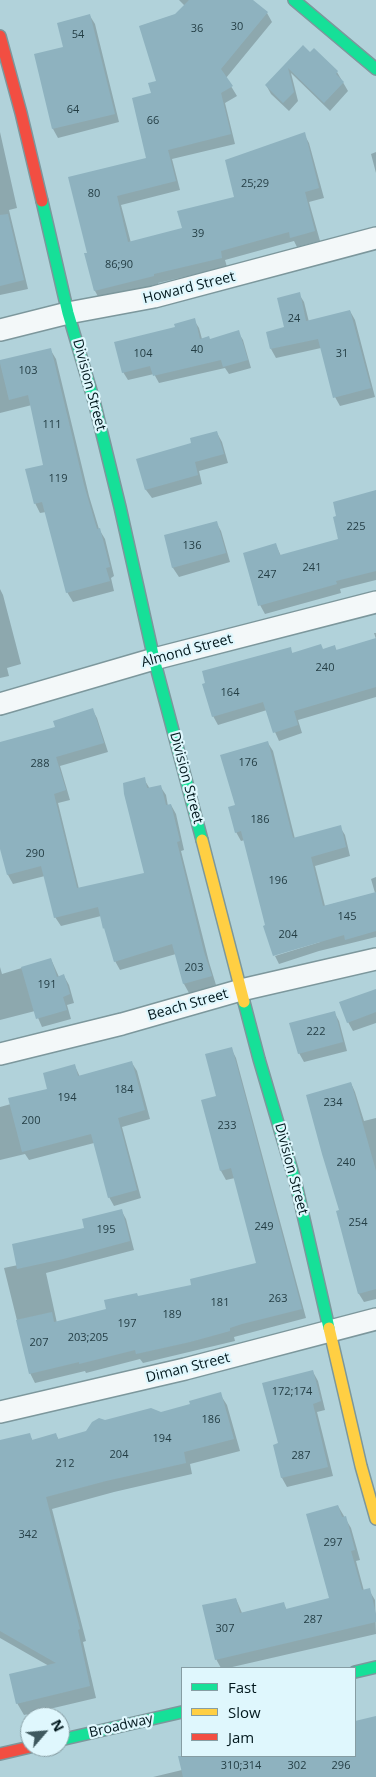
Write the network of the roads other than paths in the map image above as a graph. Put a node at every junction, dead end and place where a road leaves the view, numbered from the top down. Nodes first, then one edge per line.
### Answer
1 (294, 0) edge
2 (0, 36) edge
3 (376, 69) edge
4 (376, 238) edge
5 (68, 313) junction
6 (0, 330) edge
7 (376, 602) edge
8 (154, 659) junction
9 (0, 704) edge
10 (376, 959) edge
11 (241, 990) junction
12 (0, 1054) edge
13 (376, 1319) edge
14 (330, 1330) junction
15 (0, 1412) edge
16 (376, 1519) edge
17 (376, 1667) edge
18 (356, 1672) edge
19 (181, 1712) edge
20 (70, 1738) edge
21 (20, 1749) edge
22 (0, 1754) edge

1 - 3 street
2 - 5 street, Division Street
4 - 5 street, Howard Street
5 - 6 street, Howard Street
5 - 8 street, Division Street
7 - 8 street, Almond Street
8 - 9 street, Almond Street
8 - 11 street, Division Street
10 - 11 street, Beach Street
11 - 12 street, Beach Street
11 - 14 street, Division Street
13 - 14 street, Diman Street
14 - 15 street, Diman Street
14 - 16 street, Division Street
17 - 18 street
19 - 20 street, Broadway
21 - 22 street

